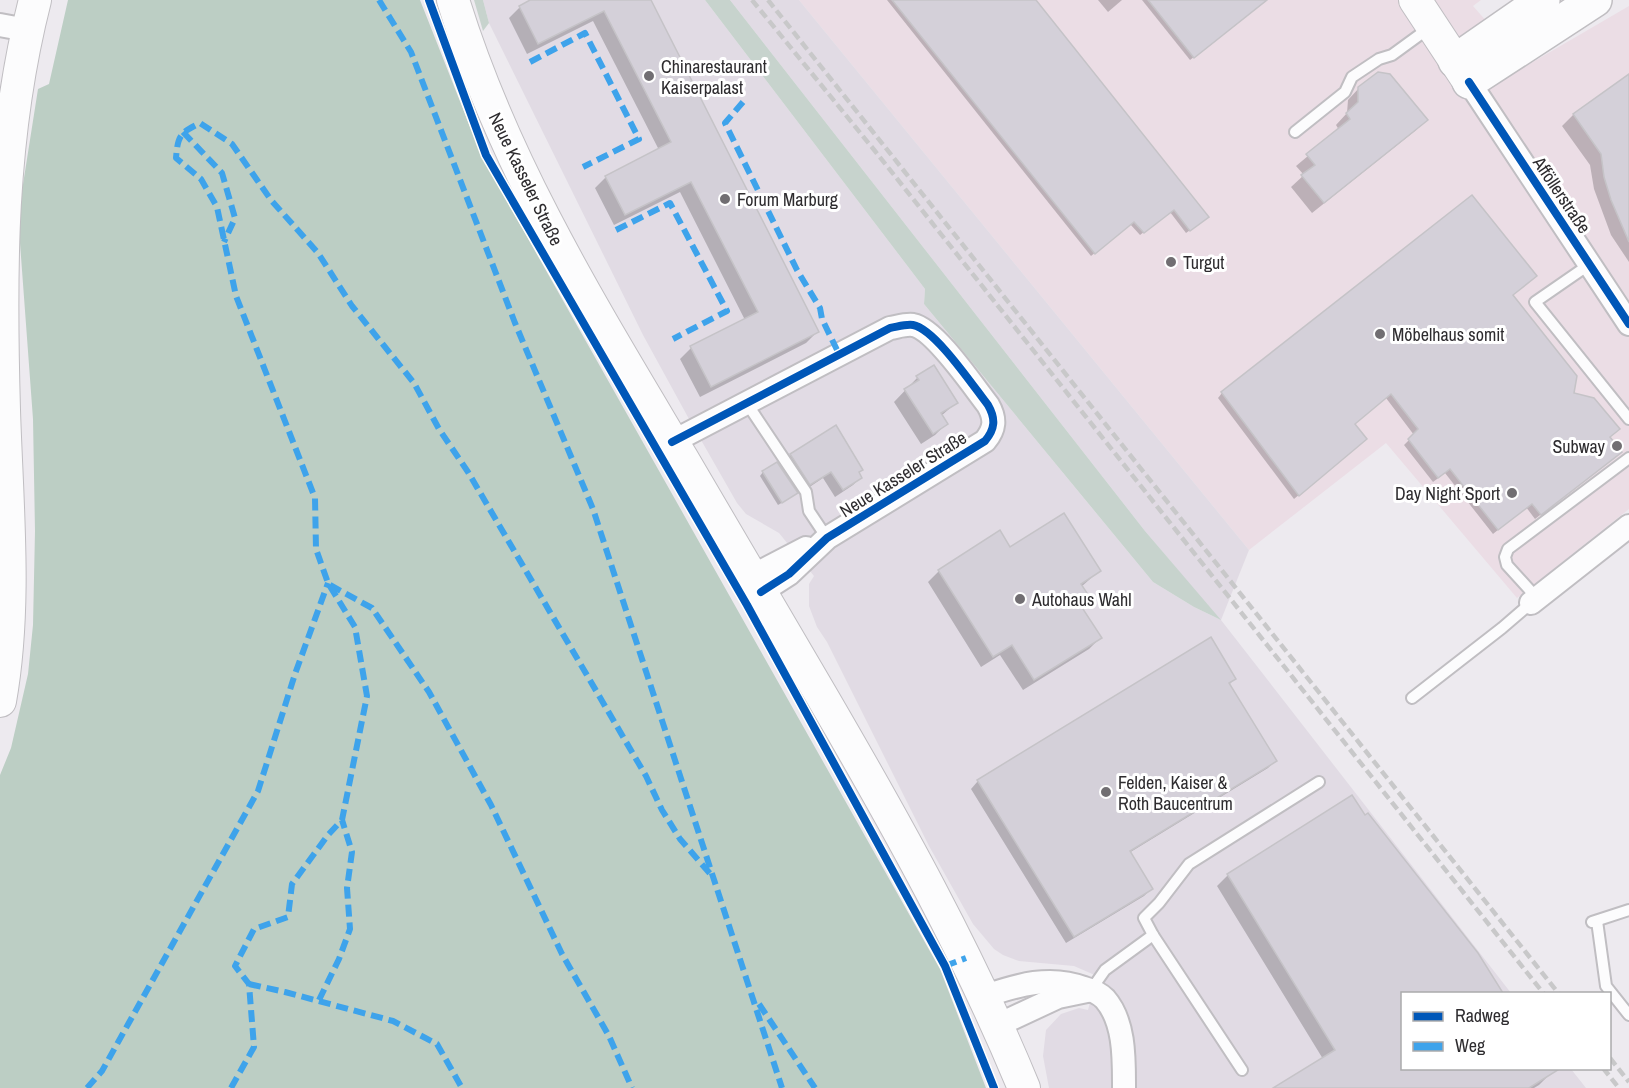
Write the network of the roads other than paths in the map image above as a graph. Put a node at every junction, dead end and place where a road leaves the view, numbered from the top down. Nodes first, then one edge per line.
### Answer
1 (453, 0) edge
2 (1415, 0) edge
3 (1543, 0) edge
4 (1595, 0) edge
5 (21, 18) edge
6 (1432, 26) junction
7 (1462, 72) junction
8 (7, 101) edge
9 (1295, 132) dead end
10 (1590, 264) junction
11 (1629, 324) edge
12 (746, 402) junction
13 (1629, 418) edge
14 (672, 442) junction
15 (1629, 458) edge
16 (1629, 526) edge
17 (824, 540) junction
18 (757, 584) junction
19 (1534, 600) junction
20 (1412, 698) dead end
21 (0, 700) edge
22 (1319, 782) dead end
23 (1629, 910) edge
24 (1153, 935) junction
25 (1091, 990) junction
26 (1611, 992) edge
27 (1611, 992) edge
28 (985, 996) junction
29 (1629, 1015) edge
30 (998, 1025) junction
31 (1242, 1070) dead end
32 (1024, 1088) edge
33 (1124, 1088) edge

1 - 14 main road, Neue Kasseler Straße
2 - 6 main road, Afföllerstraße
3 - 7 highway
4 - 7 highway
5 - 8 main road
6 - 7 main road, Afföllerstraße
6 - 9 lane
7 - 10 street, Afföllerstraße
8 - 21 main road
10 - 11 street, Afföllerstraße
10 - 13 lane
12 - 14 street, Neue Kasseler Straße
12 - 17 lane
12 - 17 street, Neue Kasseler Straße
14 - 18 main road, Neue Kasseler Straße
15 - 19 lane
16 - 19 street
17 - 18 street, Neue Kasseler Straße
18 - 28 main road, Neue Kasseler Straße
19 - 20 lane
22 - 24 lane
23 - 26 lane
24 - 25 lane
24 - 31 lane
25 - 28 street
25 - 30 street
25 - 33 street
27 - 29 lane
28 - 30 main road, Neue Kasseler Straße
30 - 32 main road, Neue Kasseler Straße

